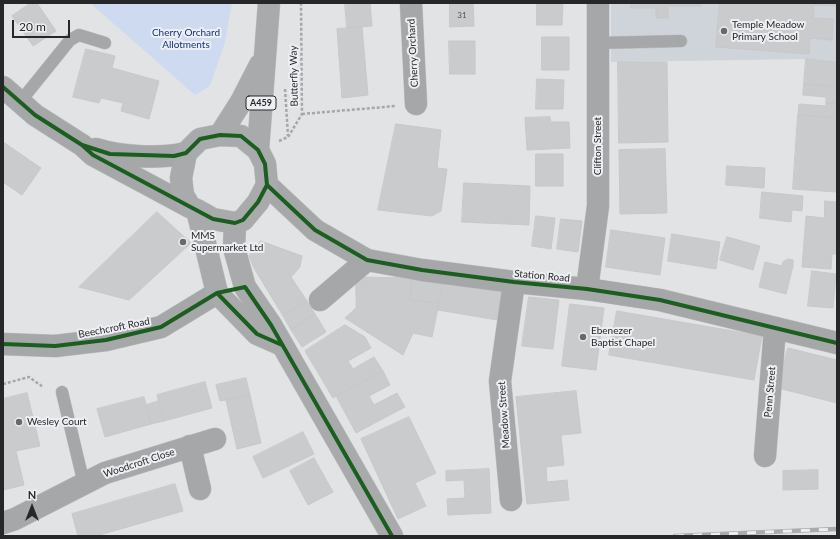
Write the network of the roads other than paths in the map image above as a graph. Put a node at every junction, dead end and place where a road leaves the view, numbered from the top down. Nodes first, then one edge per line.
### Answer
1 (269, 3) edge
2 (411, 3) edge
3 (598, 3) edge
4 (681, 41) dead end
5 (105, 43) dead end
6 (598, 43) junction
7 (265, 57) junction
8 (3, 88) edge
9 (20, 102) junction
10 (416, 104) road end
11 (220, 135) junction
12 (82, 145) junction
13 (258, 150) junction
14 (186, 153) junction
15 (267, 185) junction
16 (194, 209) junction
17 (235, 223) junction
18 (367, 260) junction
19 (514, 282) junction
20 (587, 288) junction
21 (218, 293) junction
22 (320, 300) dead end
23 (775, 328) junction
24 (837, 343) edge
25 (3, 344) edge
26 (282, 345) junction
27 (62, 392) dead end
28 (215, 439) dead end
29 (190, 446) junction
30 (765, 456) dead end
31 (84, 484) junction
32 (200, 489) dead end
33 (511, 500) dead end
34 (3, 523) edge
35 (392, 536) edge

1 - 7 main road, A459
2 - 10 street, Cherry Orchard
3 - 6 street, Clifton Street
4 - 6 lane
5 - 9 lane
6 - 20 street, Clifton Street
7 - 11 main road, A459
7 - 13 main road, A459
8 - 9 street
9 - 12 street
11 - 13 main road, A459
11 - 14 main road, A459
12 - 14 street
12 - 16 street
13 - 15 main road, A459
14 - 16 main road
15 - 17 main road
15 - 18 street, Station Road
16 - 17 main road
16 - 21 main road
17 - 26 main road
18 - 19 street, Station Road
18 - 22 street
19 - 20 street, Station Road
19 - 33 street, Meadow Street
20 - 23 street, Station Road
21 - 25 street, Beechcroft Road
21 - 26 main road
23 - 24 street, Station Road
23 - 30 street, Penn Street
26 - 35 main road
27 - 31 lane
28 - 29 street, Woodcroft Close
29 - 31 street, Woodcroft Close
29 - 32 street
31 - 34 street, Woodcroft Close

